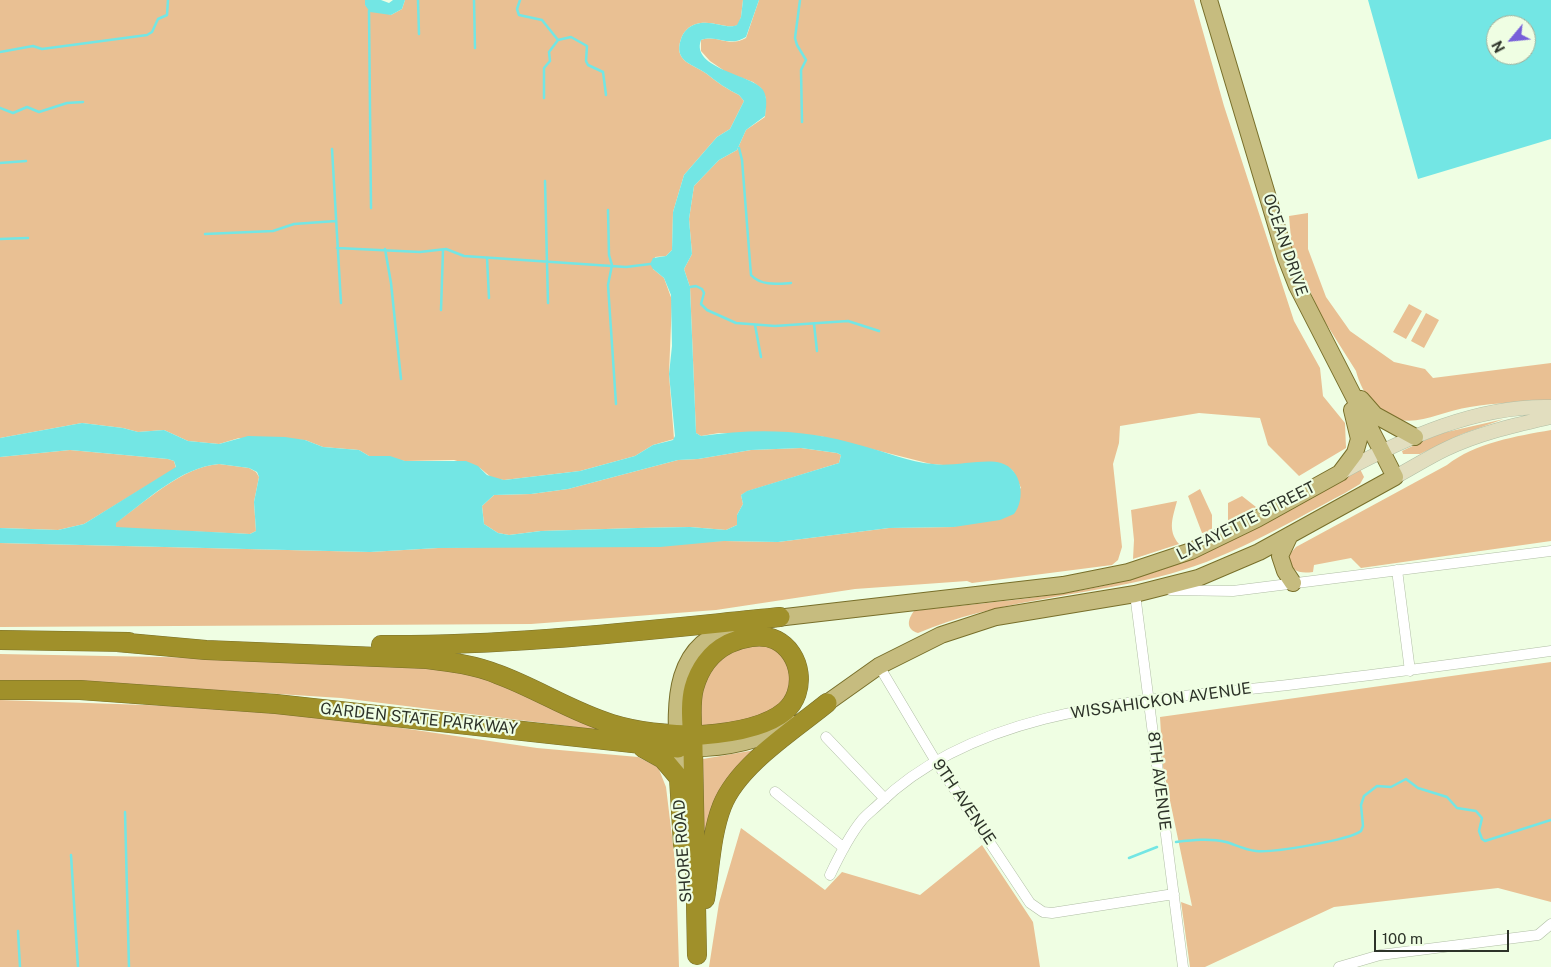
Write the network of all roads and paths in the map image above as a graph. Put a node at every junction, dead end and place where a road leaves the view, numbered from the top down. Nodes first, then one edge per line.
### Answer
1 (1209, 0) edge
2 (1344, 381) junction
3 (1551, 407) edge
4 (1551, 417) edge
5 (1414, 436) junction
6 (1381, 451) junction
7 (1340, 473) junction
8 (1395, 477) junction
9 (1289, 537) junction
10 (1551, 551) edge
11 (1397, 570) junction
12 (1293, 583) junction
13 (1160, 589) junction
14 (1135, 594) junction
15 (780, 617) junction
16 (0, 640) edge
17 (117, 642) junction
18 (1551, 651) edge
19 (879, 666) junction
20 (1410, 671) junction
21 (0, 690) edge
22 (1149, 700) junction
23 (827, 703) junction
24 (826, 737) dead end
25 (685, 741) junction
26 (636, 744) junction
27 (935, 760) junction
28 (679, 778) junction
29 (775, 792) dead end
30 (885, 799) junction
31 (844, 848) junction
32 (830, 875) dead end
33 (1174, 894) junction
34 (1551, 924) edge
35 (694, 963) edge
36 (1357, 964) edge
37 (1183, 967) edge
38 (1339, 967) edge

1 - 2 main road, OCEAN DRIVE
2 - 5 main road
2 - 6 main road, OCEAN DRIVE
2 - 7 main road
3 - 5 main road, LAFAYETTE STREET
4 - 8 main road, LAFAYETTE STREET
5 - 6 main road, LAFAYETTE STREET
6 - 7 main road, LAFAYETTE STREET
6 - 8 main road, OCEAN DRIVE
7 - 15 main road, LAFAYETTE STREET
8 - 9 main road, LAFAYETTE STREET
9 - 12 main road
9 - 13 main road, LAFAYETTE STREET
10 - 11 street
11 - 12 street
11 - 20 street
12 - 13 street
13 - 14 main road, LAFAYETTE STREET
14 - 19 main road, LAFAYETTE STREET
14 - 22 street, 8TH AVENUE
15 - 17 highway
15 - 25 main road, LAFAYETTE STREET
16 - 17 highway
17 - 25 highway
18 - 20 street, WISSAHICKON AVENUE
19 - 23 main road, LAFAYETTE STREET
19 - 27 street, 9TH AVENUE
20 - 22 street, WISSAHICKON AVENUE
21 - 26 highway, GARDEN STATE PARKWAY
22 - 27 street, WISSAHICKON AVENUE
22 - 33 street, 8TH AVENUE
23 - 25 main road, GARDEN STATE PARKWAY
23 - 35 highway
24 - 30 street
25 - 25 highway
25 - 26 highway, GARDEN STATE PARKWAY
25 - 28 main road, SHORE ROAD
25 - 35 highway
26 - 28 highway
27 - 30 street, WISSAHICKON AVENUE
27 - 33 street, 9TH AVENUE
28 - 35 highway, SHORE ROAD
29 - 31 street
30 - 31 street, WISSAHICKON AVENUE
31 - 32 street, WISSAHICKON AVENUE
33 - 37 street, 8TH AVENUE
34 - 36 street
36 - 38 street

